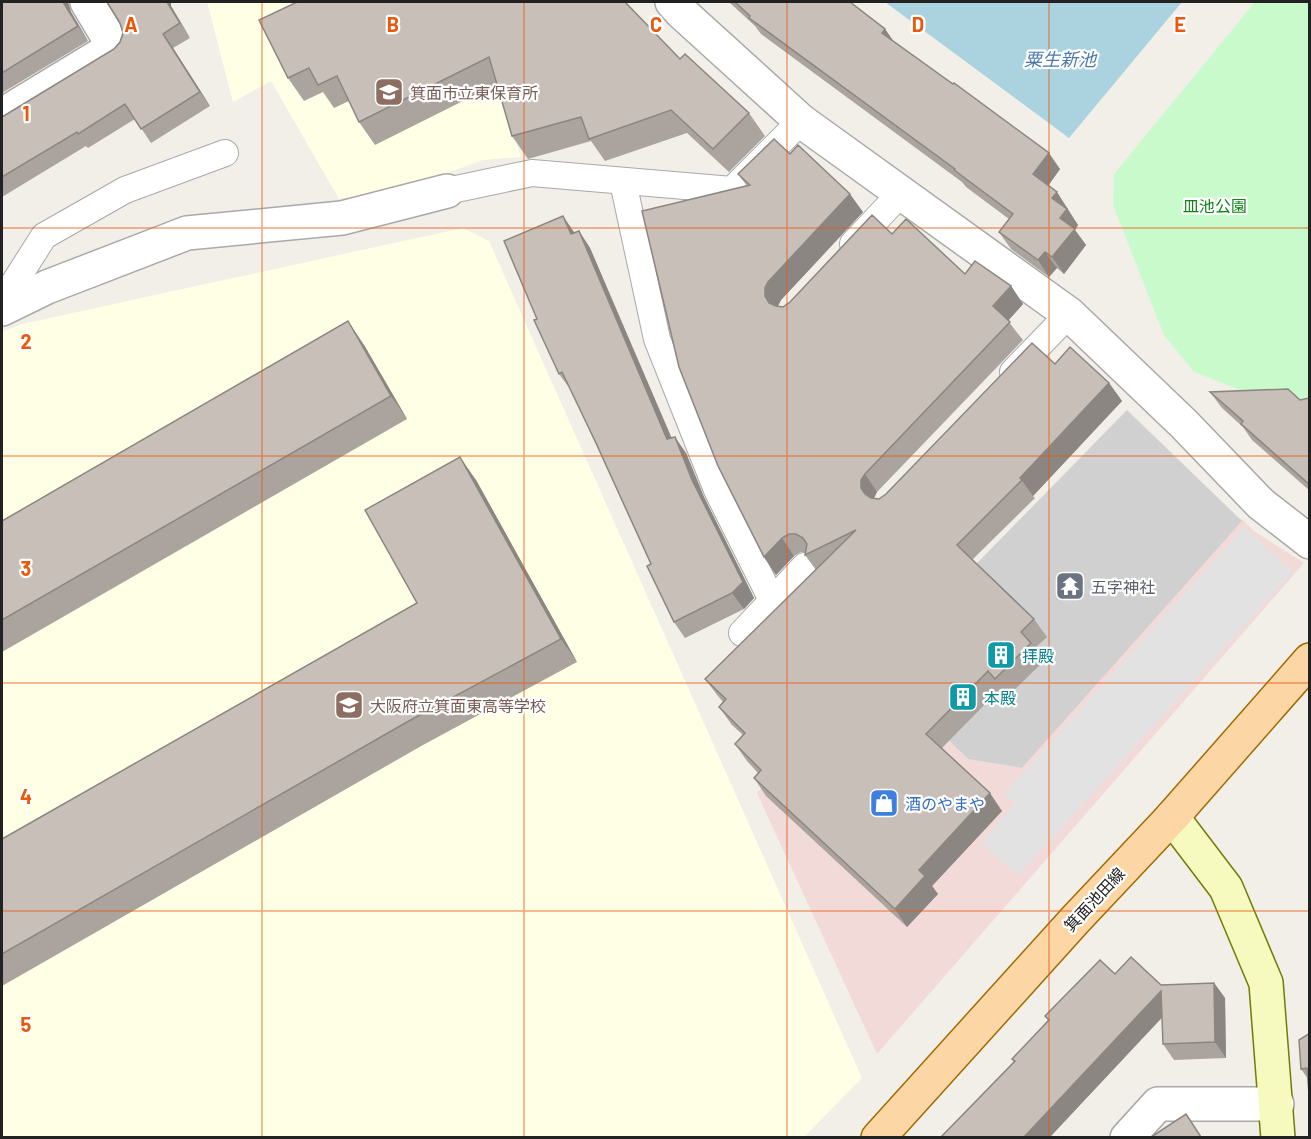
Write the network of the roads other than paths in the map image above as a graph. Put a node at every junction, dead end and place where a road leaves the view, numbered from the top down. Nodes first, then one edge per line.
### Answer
1 (87, 2) edge
2 (672, 2) edge
3 (2, 115) edge
4 (801, 121) junction
5 (225, 153) dead end
6 (623, 182) junction
7 (447, 191) joint
8 (901, 193) junction
9 (838, 260) edge
10 (2, 302) edge
11 (2, 309) edge
12 (1069, 314) junction
13 (995, 391) edge
14 (1310, 542) edge
15 (805, 566) edge
16 (772, 600) junction
17 (742, 633) dead end
18 (1310, 660) edge
19 (1172, 817) junction
20 (1277, 1104) junction
21 (878, 1137) edge
22 (1127, 1137) edge
23 (1278, 1137) edge

1 - 3 street
2 - 4 street
4 - 6 lane
4 - 8 street
5 - 10 lane
6 - 7 lane
6 - 16 lane
7 - 11 street
8 - 9 lane
8 - 12 street
12 - 13 lane
12 - 14 street
15 - 16 lane
16 - 17 lane
18 - 19 main road, 箕面池田線
19 - 20 street
19 - 21 main road, 箕面池田線
20 - 22 street
20 - 23 street

